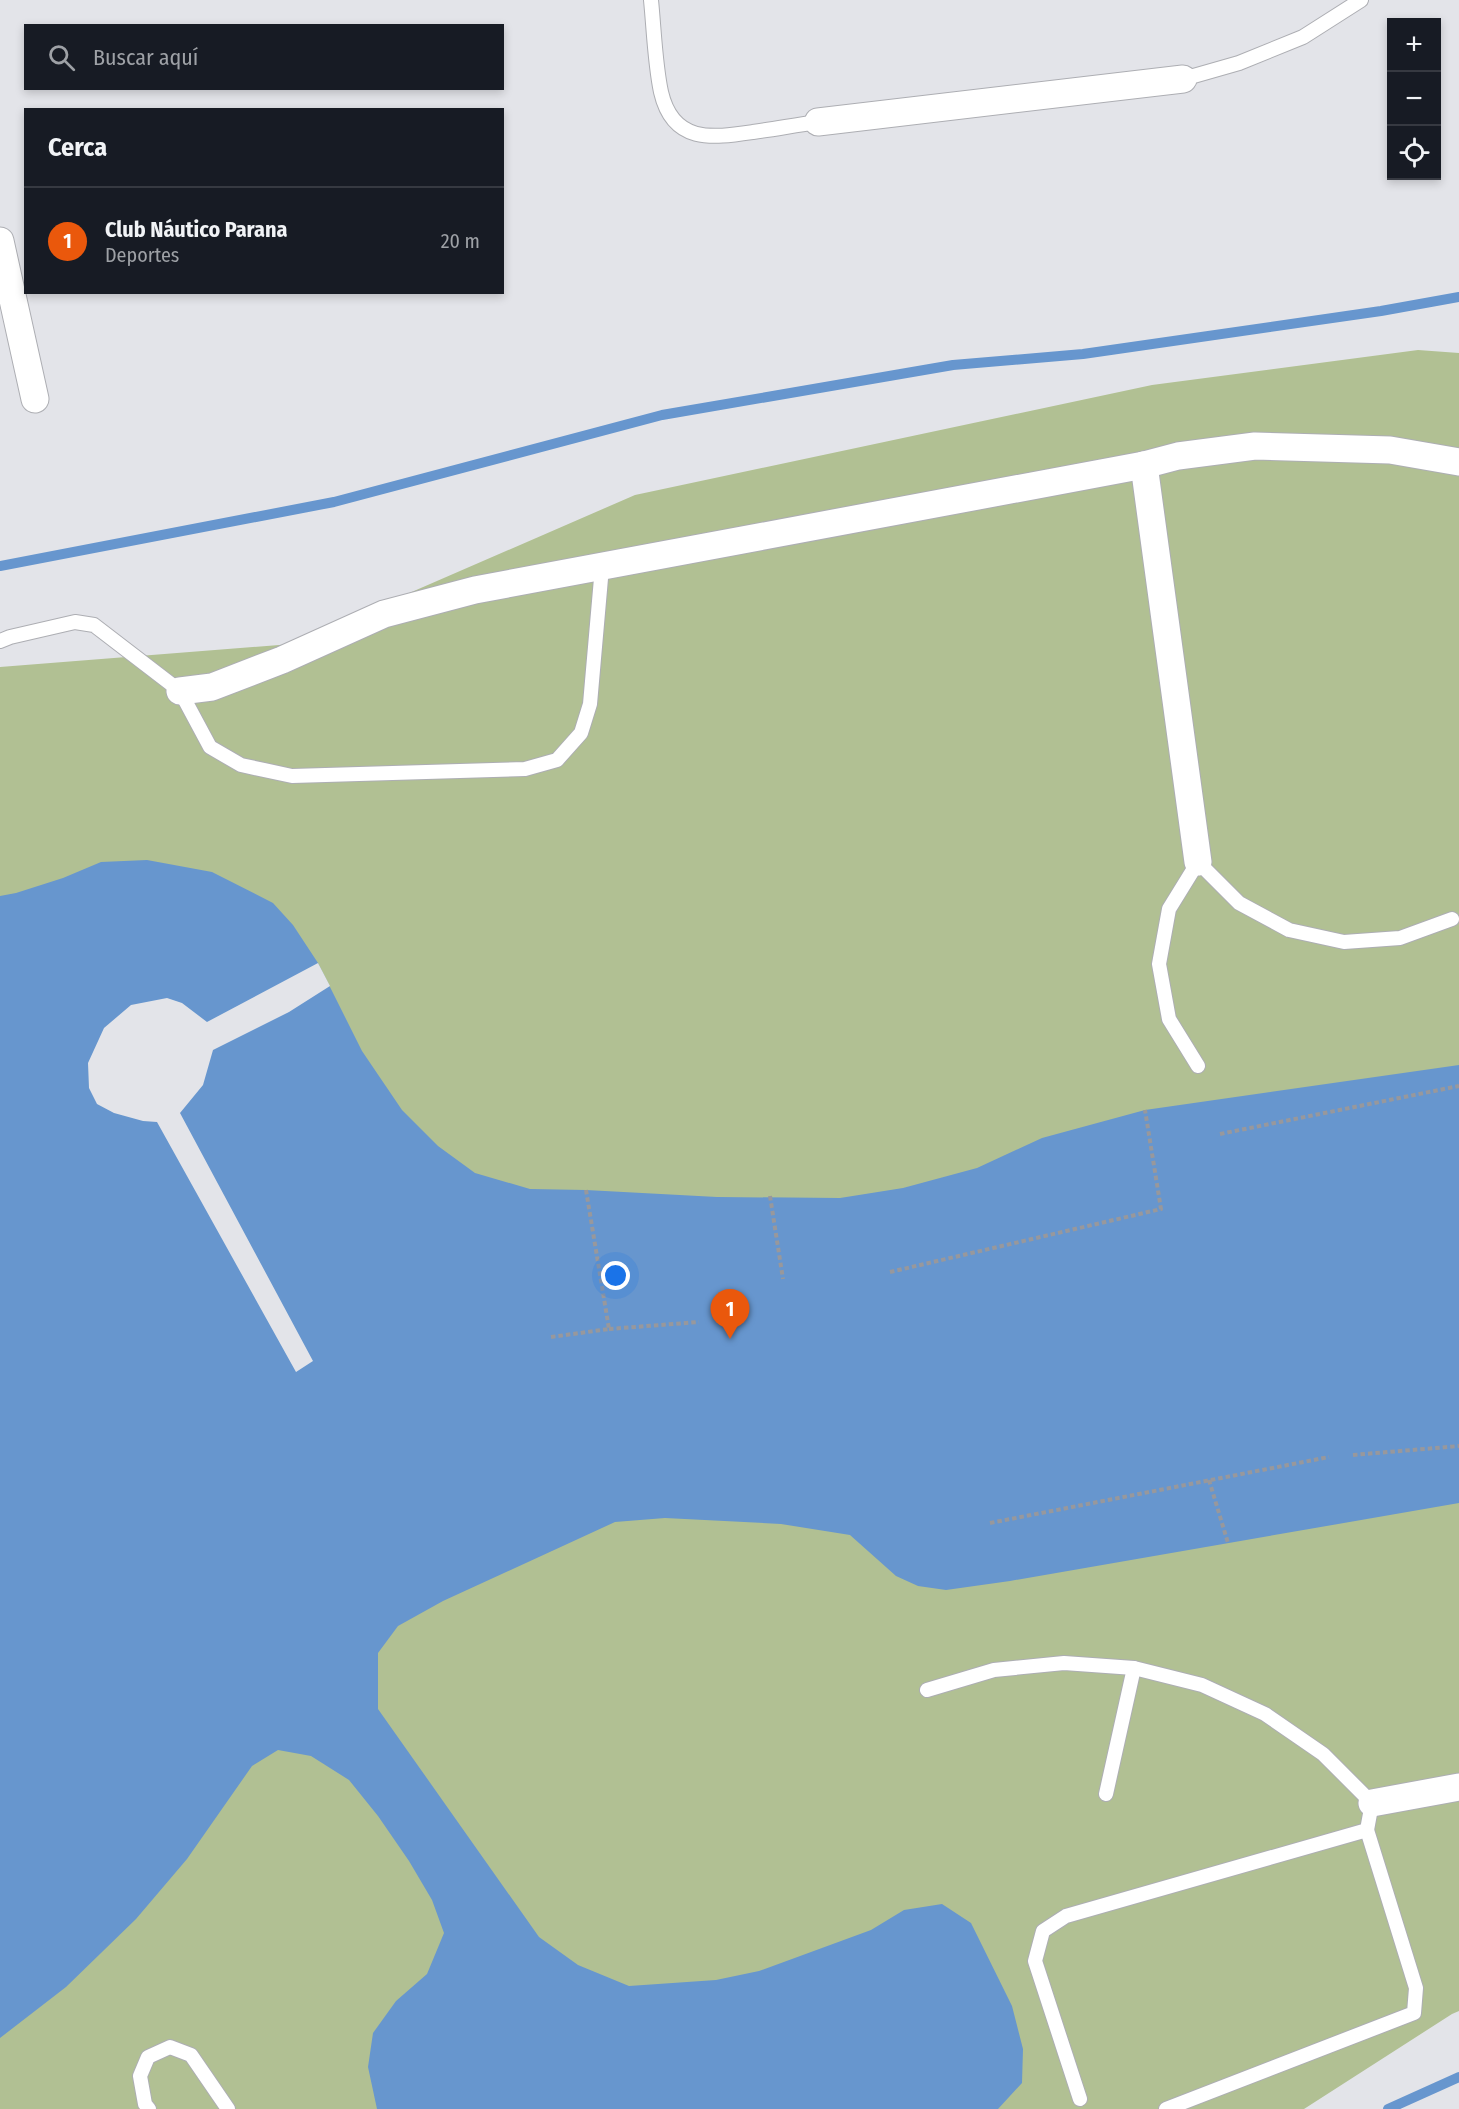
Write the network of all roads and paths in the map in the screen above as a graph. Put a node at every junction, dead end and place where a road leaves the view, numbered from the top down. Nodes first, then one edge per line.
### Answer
1 (651, 0) edge
2 (1361, 0) edge
3 (1183, 79) joint
4 (818, 122) joint
5 (0, 240) edge
6 (35, 399) dead end
7 (1459, 462) edge
8 (1144, 465) junction
9 (602, 567) junction
10 (0, 641) edge
11 (180, 691) junction
12 (1198, 862) junction
13 (1452, 919) dead end
14 (1198, 1066) dead end
15 (1459, 1086) edge
16 (1145, 1110) dead end
17 (1220, 1134) dead end
18 (586, 1190) dead end
19 (770, 1196) dead end
20 (890, 1272) dead end
21 (783, 1279) dead end
22 (699, 1322) dead end
23 (609, 1329) junction
24 (551, 1336) dead end
25 (1459, 1446) edge
26 (1353, 1455) dead end
27 (1329, 1457) dead end
28 (1209, 1480) junction
29 (990, 1523) dead end
30 (1228, 1543) dead end
31 (1134, 1668) junction
32 (927, 1690) dead end
33 (1459, 1787) edge
34 (1106, 1794) dead end
35 (1372, 1803) junction
36 (1367, 1830) junction
37 (1080, 2099) dead end
38 (149, 2109) edge
39 (228, 2109) edge
40 (1166, 2109) edge

1 - 4 lane
2 - 3 lane
3 - 4 street
5 - 6 street
7 - 8 street
8 - 9 street
8 - 12 street
9 - 11 street
9 - 11 lane
10 - 11 lane
12 - 13 lane
12 - 14 lane
15 - 17 path
16 - 20 path
18 - 23 path
19 - 21 path
22 - 23 path
23 - 24 path
25 - 26 path
27 - 28 path
28 - 29 path
28 - 30 path
31 - 32 lane
31 - 34 lane
31 - 35 lane
33 - 35 street
35 - 36 lane
36 - 37 lane
36 - 40 lane
38 - 39 lane

